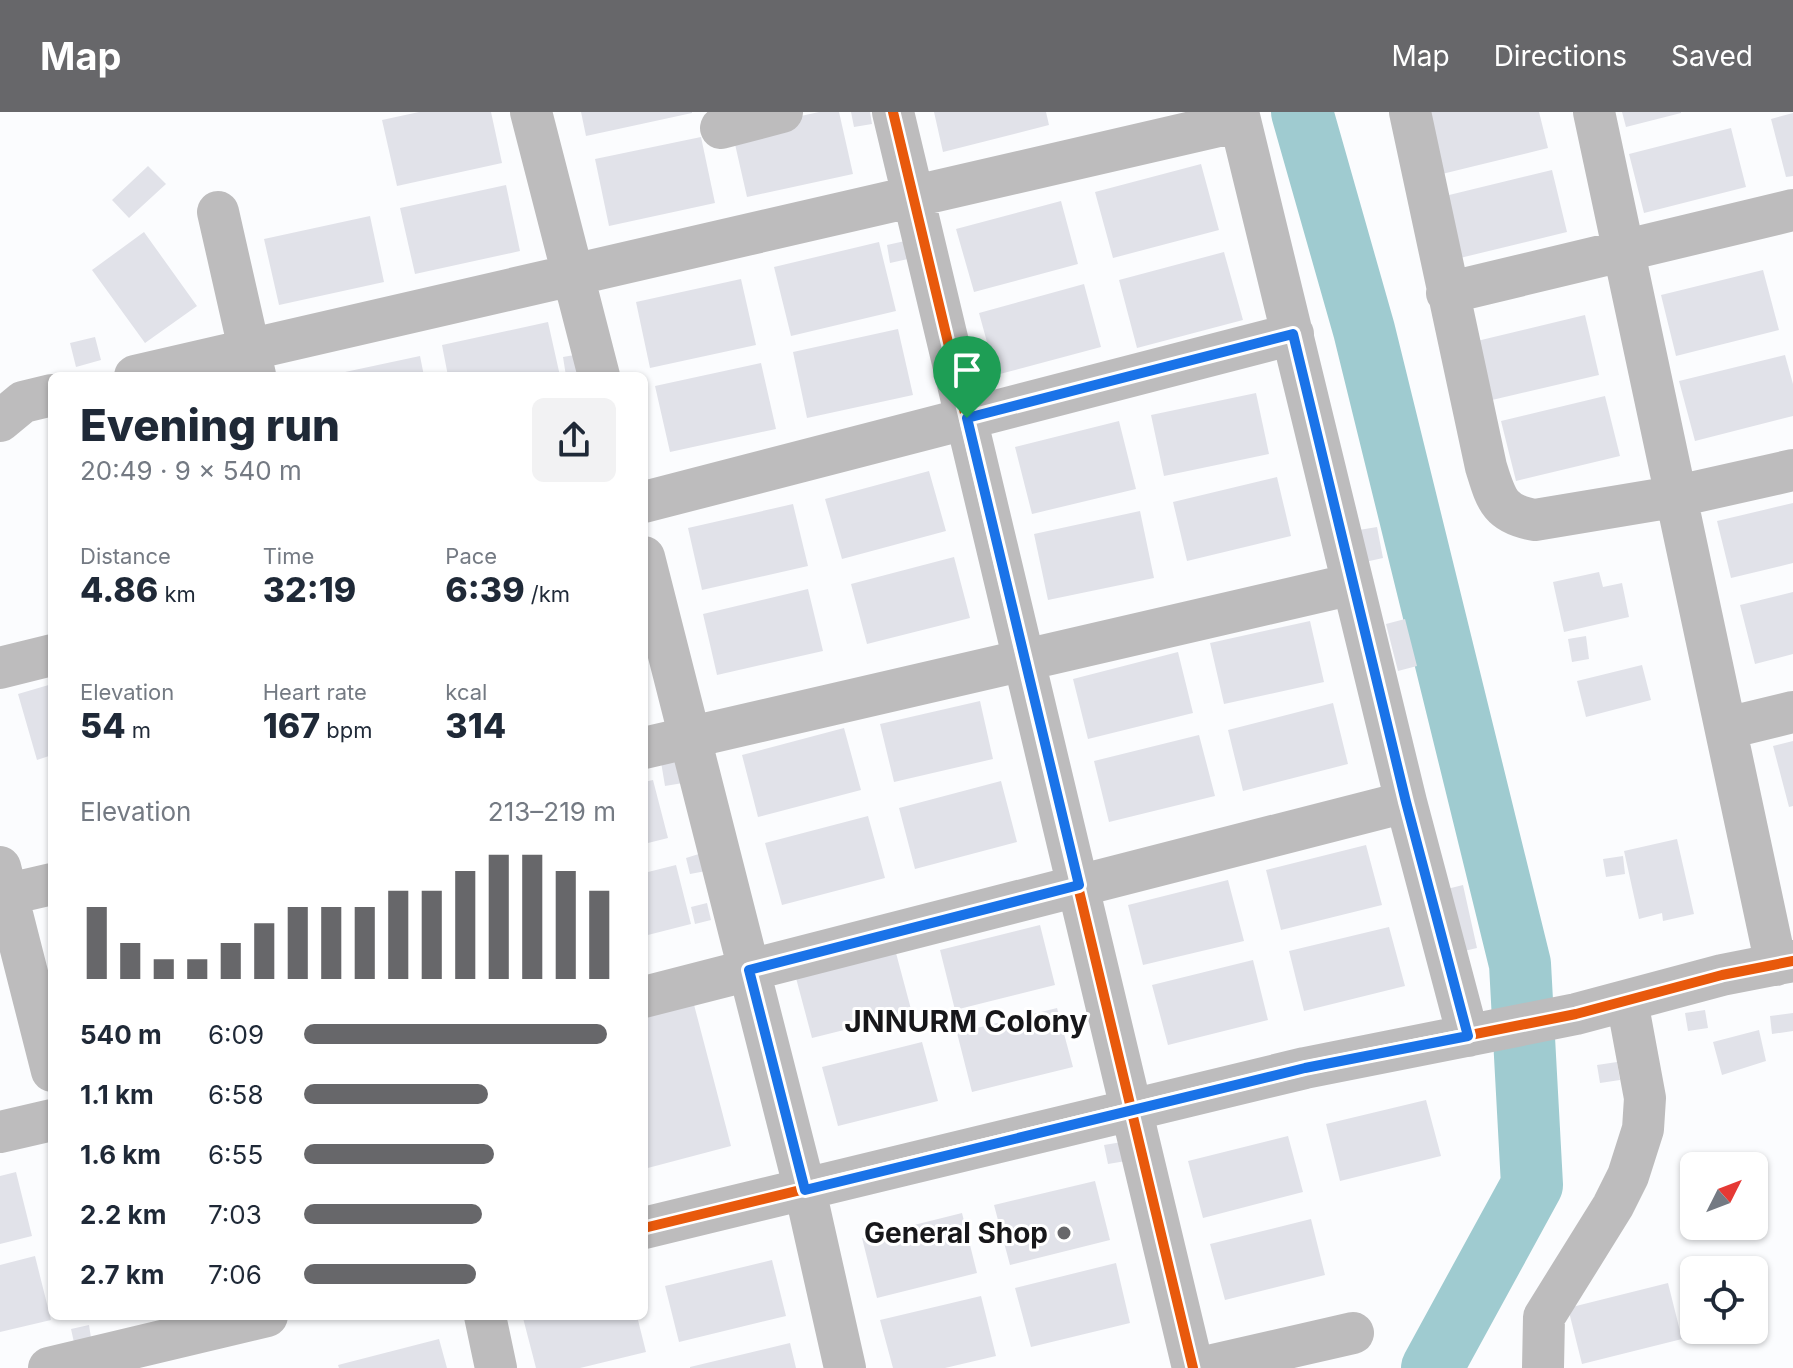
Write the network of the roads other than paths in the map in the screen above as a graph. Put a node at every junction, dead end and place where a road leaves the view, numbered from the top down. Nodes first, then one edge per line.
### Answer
1 (531, 112) edge
2 (782, 112) edge
3 (893, 112) edge
4 (1410, 112) edge
5 (1594, 112) edge
6 (1239, 116) edge
7 (721, 128) dead end
8 (914, 196) junction
9 (1793, 210) edge
10 (218, 212) dead end
11 (1624, 251) junction
12 (574, 275) junction
13 (1447, 293) junction
14 (1293, 334) junction
15 (253, 363) edge
16 (171, 372) edge
17 (598, 372) edge
18 (48, 396) edge
19 (967, 418) junction
20 (0, 421) edge
21 (1793, 470) edge
22 (1673, 497) junction
23 (648, 501) edge
24 (648, 573) edge
25 (1353, 584) junction
26 (48, 656) edge
27 (1024, 660) junction
28 (0, 668) edge
29 (1793, 712) edge
30 (1727, 728) junction
31 (689, 737) junction
32 (648, 747) edge
33 (1406, 802) junction
34 (48, 884) edge
35 (1079, 885) junction
36 (2, 886) edge
37 (1784, 963) edge
38 (749, 970) junction
39 (648, 996) edge
40 (1627, 1001) junction
41 (1484, 1033) junction
42 (48, 1056) edge
43 (1131, 1110) junction
44 (48, 1121) edge
45 (0, 1132) edge
46 (805, 1190) junction
47 (648, 1227) edge
48 (246, 1320) edge
49 (486, 1320) edge
50 (1353, 1333) dead end
51 (117, 1344) edge
52 (49, 1368) edge
53 (496, 1368) edge
54 (845, 1368) edge
55 (1193, 1368) edge
56 (1200, 1368) edge
57 (1543, 1368) edge

1 - 12 street
2 - 7 street
3 - 8 street
4 - 13 street
5 - 11 street
6 - 8 street
6 - 14 street
8 - 12 street
8 - 19 street
9 - 11 street
10 - 15 street
11 - 13 street
11 - 22 street
12 - 15 street
12 - 17 street
13 - 22 street
14 - 19 street
14 - 25 street
15 - 16 street
18 - 20 street
19 - 23 street
19 - 27 street
21 - 22 street
22 - 30 street
24 - 31 street
25 - 27 street
25 - 33 street
26 - 28 street
27 - 31 street
27 - 35 street
29 - 30 street
30 - 37 street
31 - 32 street
31 - 38 street
33 - 35 street
33 - 41 street
34 - 36 street
35 - 38 street
35 - 43 street
36 - 42 street
37 - 40 street
38 - 39 street
38 - 46 street
40 - 41 street
40 - 57 street
41 - 43 street
43 - 46 street
43 - 55 street
44 - 45 street
46 - 47 street
46 - 54 street
48 - 51 street
49 - 53 street
50 - 56 street
51 - 52 street

